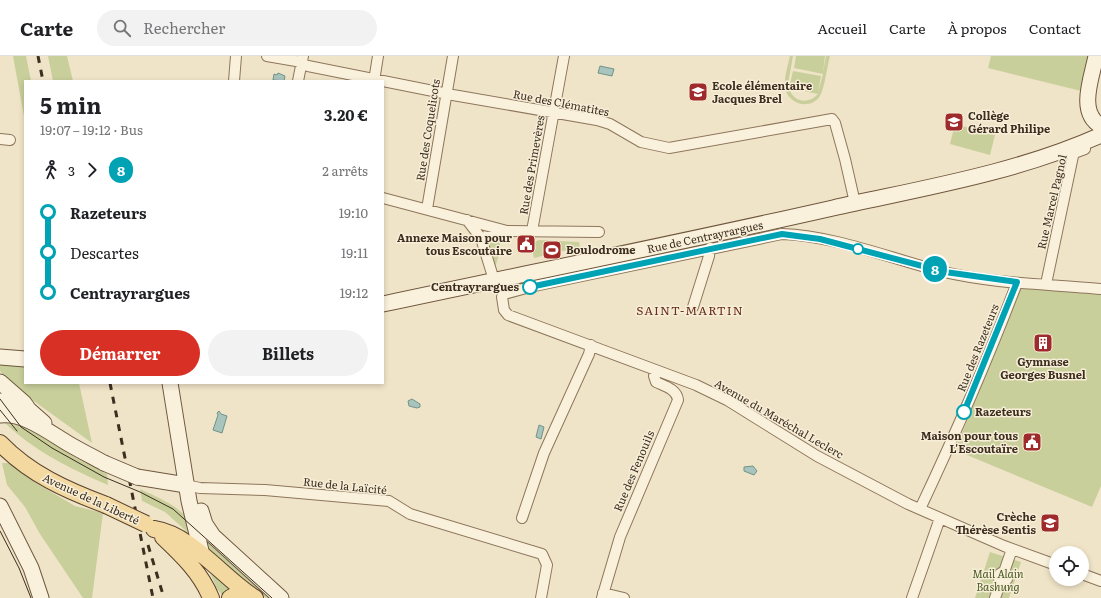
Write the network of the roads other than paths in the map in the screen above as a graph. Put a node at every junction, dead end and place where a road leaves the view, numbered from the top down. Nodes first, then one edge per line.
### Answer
1 (236, 56) edge
2 (267, 56) edge
3 (378, 56) edge
4 (453, 56) edge
5 (564, 56) edge
6 (1096, 56) edge
7 (302, 60) edge
8 (234, 80) edge
9 (298, 80) edge
10 (374, 80) edge
11 (384, 82) edge
12 (446, 94) junction
13 (554, 114) junction
14 (1101, 126) edge
15 (1101, 134) edge
16 (0, 138) edge
17 (10, 140) dead end
18 (1101, 142) edge
19 (384, 198) edge
20 (855, 203) junction
21 (427, 209) junction
22 (467, 220) junction
23 (507, 231) junction
24 (532, 231) junction
25 (599, 232) dead end
26 (481, 238) junction
27 (710, 248) junction
28 (494, 280) junction
29 (1017, 282) junction
30 (1046, 284) junction
31 (1101, 289) edge
32 (504, 294) joint
33 (384, 304) edge
34 (693, 307) dead end
35 (590, 345) junction
36 (0, 349) edge
37 (24, 349) edge
38 (0, 357) edge
39 (24, 359) edge
40 (656, 371) junction
41 (0, 382) edge
42 (170, 384) edge
43 (0, 401) edge
44 (27, 408) junction
45 (0, 415) edge
46 (48, 429) junction
47 (4, 448) edge
48 (186, 485) junction
49 (0, 506) edge
50 (920, 509) junction
51 (522, 518) dead end
52 (940, 518) junction
53 (150, 526) junction
54 (1012, 549) junction
55 (202, 555) junction
56 (1049, 562) edge
57 (1089, 577) edge
58 (1101, 581) edge
59 (250, 595) edge
60 (602, 596) edge
61 (41, 598) edge
62 (211, 598) edge
63 (220, 598) edge
64 (230, 598) edge
65 (281, 598) edge
66 (541, 598) edge
67 (624, 598) edge
68 (912, 598) edge
69 (995, 598) edge

1 - 8 street
2 - 7 street, Rue des Clématites
3 - 10 street
4 - 12 street, Rue des Coquelicots
5 - 13 street, Rue des Primevères
6 - 14 street
7 - 9 street
7 - 10 street, Rue des Clématites
11 - 12 street, Rue des Clématites
12 - 13 street, Rue des Clématites
12 - 21 street, Rue des Coquelicots
13 - 20 street, Rue des Clématites
13 - 24 street, Rue des Primevères
15 - 20 street
16 - 17 street
18 - 30 street, Rue Marcel Pagnol
19 - 21 street
20 - 28 street
21 - 22 street
22 - 23 street
22 - 26 street
23 - 24 street
23 - 26 street
24 - 25 street
26 - 28 street
27 - 29 street, Rue de Centrayrargues
27 - 32 street, Rue de Centrayrargues
27 - 34 street
28 - 33 street
29 - 30 street, Rue de Centrayrargues
29 - 50 street, Rue des Razeteurs
30 - 31 street, Rue de Centrayrargues
32 - 35 street, Avenue du Maréchal Leclerc
35 - 40 street, Avenue du Maréchal Leclerc
35 - 51 street
36 - 37 street
38 - 39 street
40 - 50 street, Avenue du Maréchal Leclerc
40 - 60 street, Rue des Fenouils
41 - 44 street
42 - 48 street
43 - 44 street
44 - 46 street
45 - 46 street
46 - 48 street, bridge
47 - 53 main road, Avenue de la Liberté, bridge
48 - 55 street
48 - 65 street
48 - 66 street, Rue de la Laïcité
49 - 61 street
50 - 52 street, Avenue du Maréchal Leclerc
52 - 54 street, Avenue du Maréchal Leclerc
52 - 68 street
53 - 55 main road
53 - 62 main road
54 - 56 street, Avenue du Maréchal Leclerc
54 - 69 street
55 - 59 main road
55 - 63 main road
57 - 58 street
59 - 64 main road
60 - 67 street

